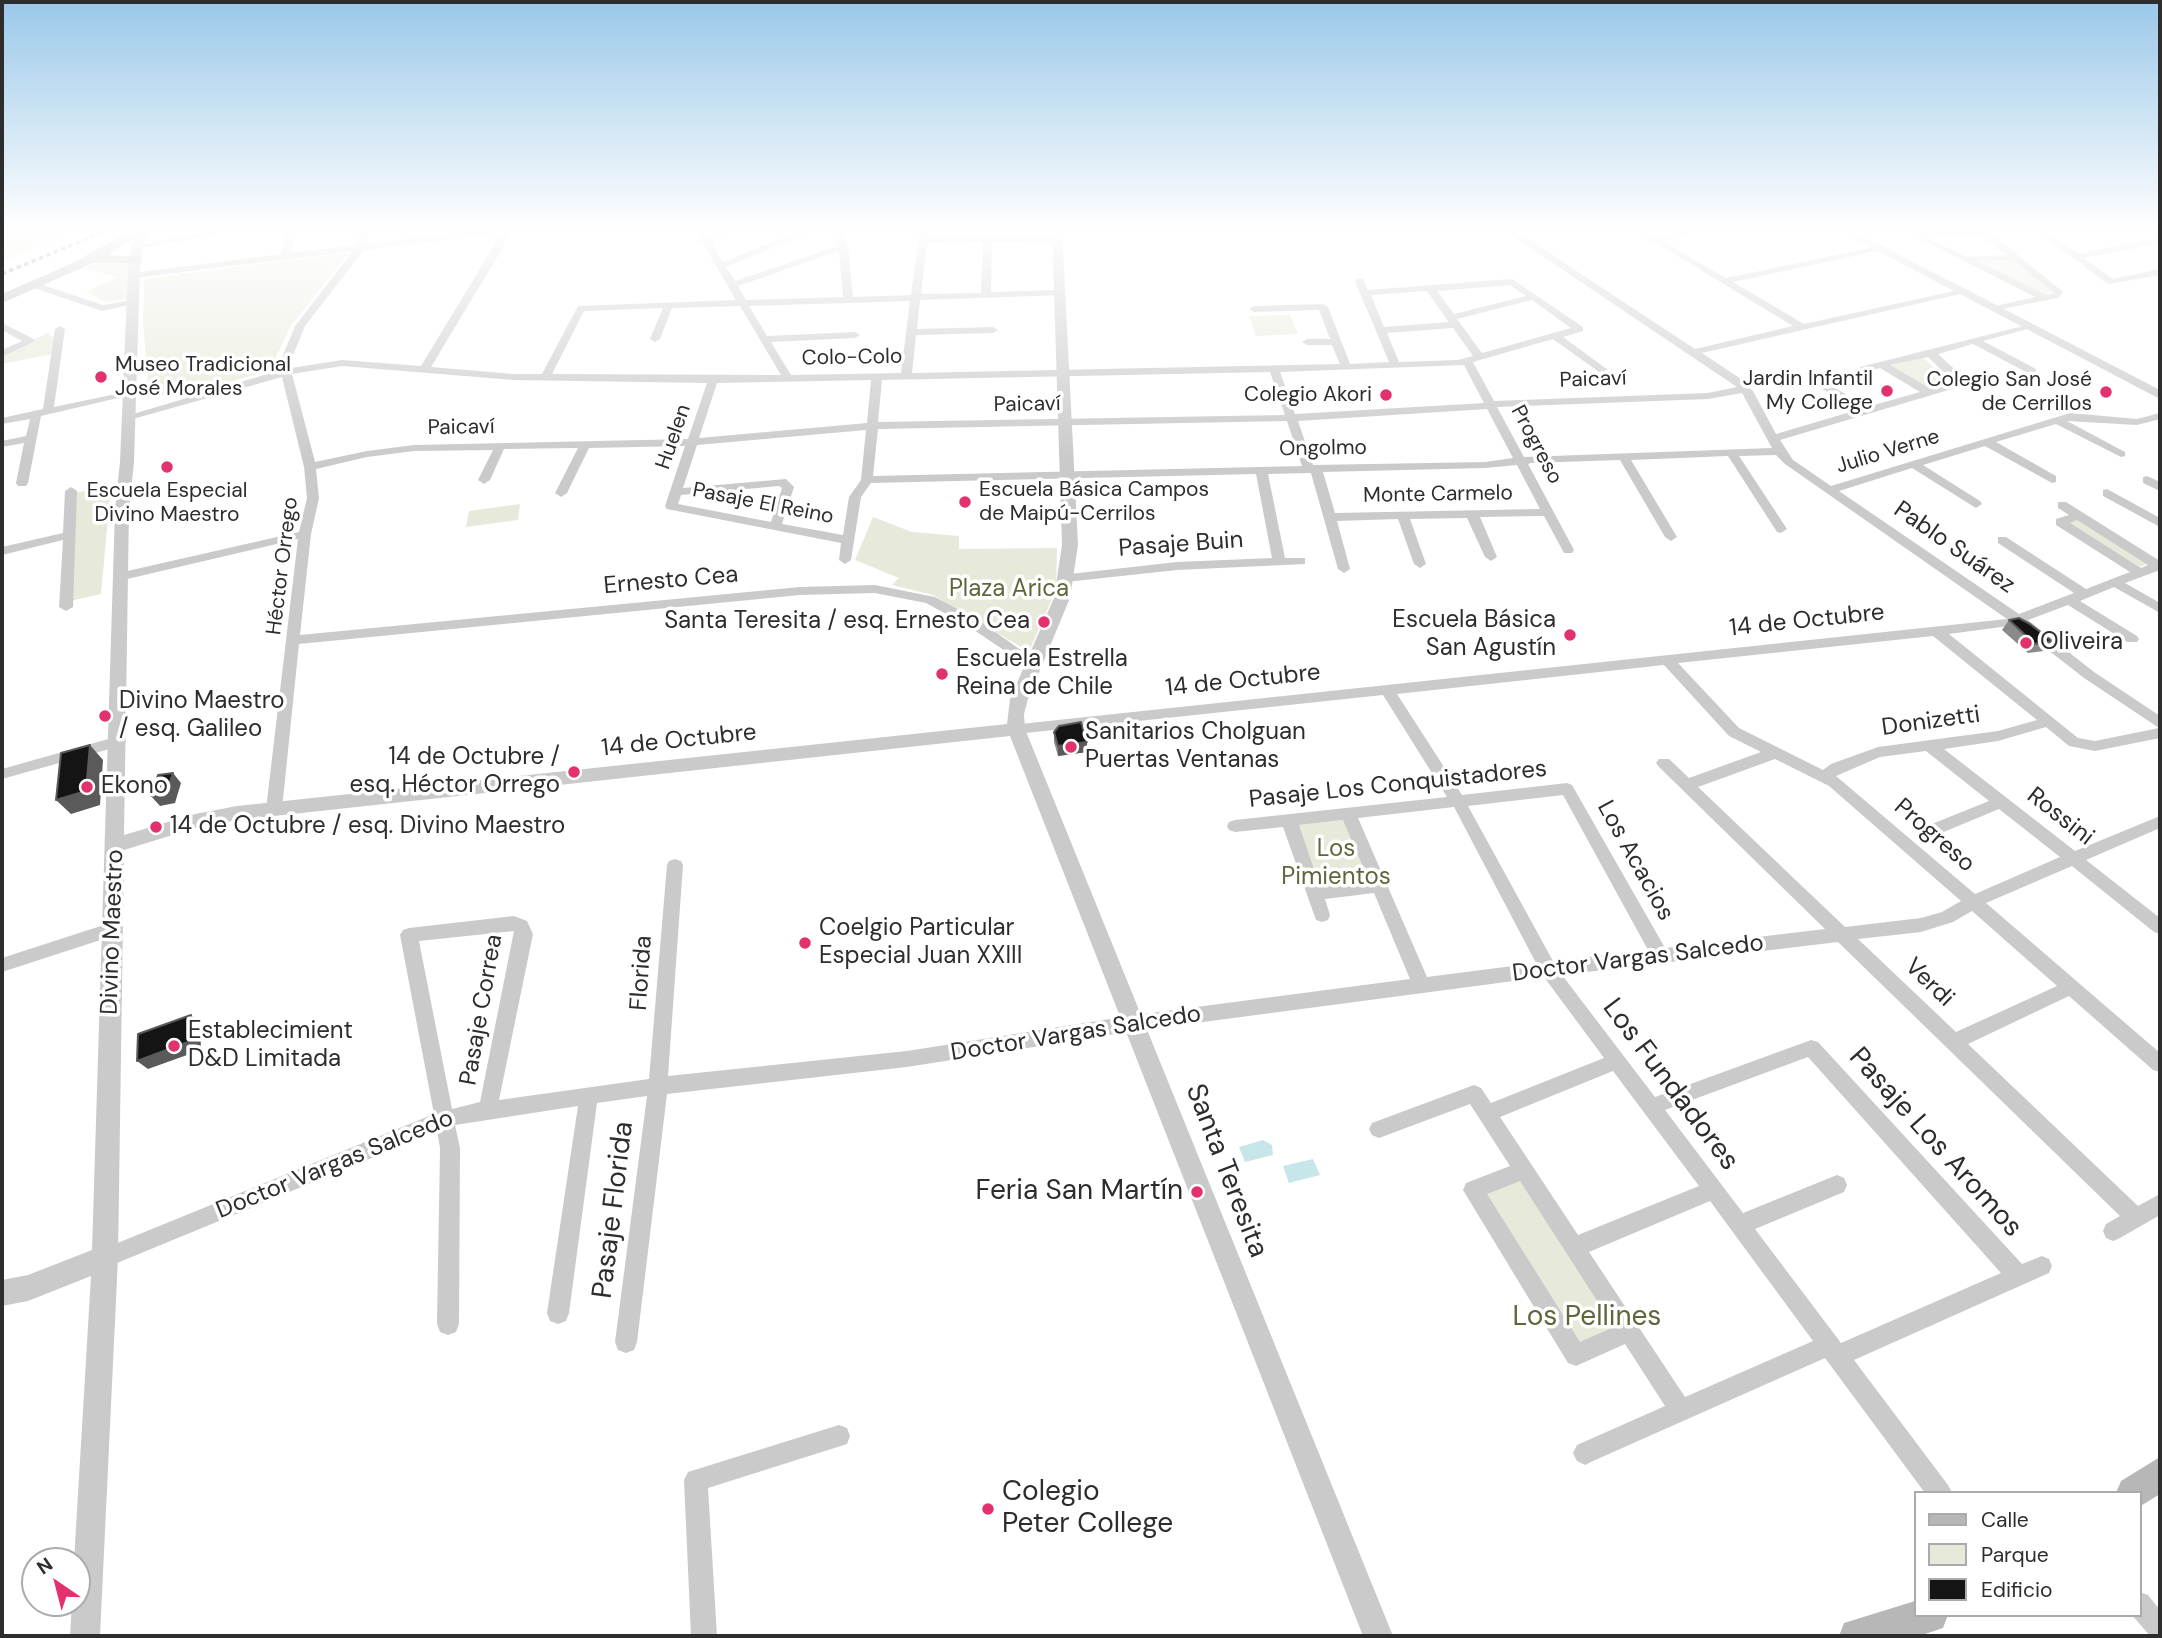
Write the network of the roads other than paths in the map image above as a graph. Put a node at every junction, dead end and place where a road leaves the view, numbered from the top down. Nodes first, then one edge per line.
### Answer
1 (94, 305) edge
2 (118, 305) edge
3 (133, 305) edge
4 (316, 305) edge
5 (463, 305) edge
6 (727, 305) edge
7 (744, 305) edge
8 (915, 305) edge
9 (1061, 305) edge
10 (1370, 305) edge
11 (1442, 305) edge
12 (1506, 305) edge
13 (1546, 305) edge
14 (1622, 305) edge
15 (1765, 305) edge
16 (1897, 305) edge
17 (1987, 305) edge
18 (2010, 305) edge
19 (668, 307) junction
20 (1254, 309) dead end
21 (1994, 309) junction
22 (1453, 321) junction
23 (2, 326) edge
24 (2027, 326) junction
25 (1802, 327) junction
26 (60, 329) dead end
27 (993, 330) dead end
28 (1380, 330) junction
29 (912, 332) junction
30 (855, 335) dead end
31 (1555, 336) junction
32 (764, 339) junction
33 (655, 340) dead end
34 (1973, 340) junction
35 (1307, 342) dead end
36 (1337, 342) junction
37 (1693, 352) junction
38 (2, 354) edge
39 (1932, 354) junction
40 (1473, 359) junction
41 (1881, 364) junction
42 (1395, 365) junction
43 (1346, 367) junction
44 (1274, 369) junction
45 (1864, 369) dead end
46 (424, 370) junction
47 (1603, 370) dead end
48 (2032, 371) dead end
49 (286, 372) junction
50 (1064, 373) junction
51 (906, 376) junction
52 (877, 377) junction
53 (545, 378) junction
54 (788, 379) junction
55 (713, 380) junction
56 (1815, 380) dead end
57 (1745, 389) junction
58 (1929, 393) junction
59 (130, 394) junction
60 (2160, 395) edge
61 (1491, 405) junction
62 (48, 411) junction
63 (1866, 411) junction
64 (36, 414) junction
65 (129, 416) junction
66 (2160, 416) edge
67 (1291, 418) junction
68 (2057, 420) junction
69 (2, 421) edge
70 (1067, 423) junction
71 (870, 426) junction
72 (29, 439) junction
73 (693, 442) junction
74 (1987, 442) junction
75 (2, 444) edge
76 (1776, 444) junction
77 (585, 445) junction
78 (500, 446) junction
79 (1731, 452) junction
80 (2121, 454) dead end
81 (1623, 456) junction
82 (1521, 461) junction
83 (1913, 464) junction
84 (310, 467) junction
85 (1312, 469) junction
86 (1261, 470) junction
87 (1069, 476) junction
88 (2052, 479) dead end
89 (484, 480) dead end
90 (867, 480) junction
91 (2147, 480) dead end
92 (22, 483) dead end
93 (2160, 486) edge
94 (1830, 490) junction
95 (71, 491) dead end
96 (676, 492) junction
97 (2107, 493) dead end
98 (561, 494) dead end
99 (1976, 504) dead end
100 (2062, 505) dead end
101 (671, 506) joint
102 (1548, 512) junction
103 (1472, 514) junction
104 (1403, 516) junction
105 (2077, 516) junction
106 (1330, 517) junction
107 (2160, 523) edge
108 (775, 527) junction
109 (1780, 528) dead end
110 (305, 534) junction
111 (69, 535) junction
112 (1671, 537) dead end
113 (847, 540) junction
114 (2002, 540) dead end
115 (1568, 550) dead end
116 (2, 551) edge
117 (1491, 557) dead end
118 (845, 560) dead end
119 (1279, 561) junction
120 (1300, 561) dead end
121 (1420, 564) dead end
122 (2159, 566) edge
123 (1344, 569) dead end
124 (2140, 573) junction
125 (123, 576) junction
126 (1066, 578) junction
127 (2116, 583) junction
128 (2087, 594) junction
129 (2071, 601) junction
130 (66, 607) dead end
131 (2160, 609) edge
132 (2020, 621) junction
133 (1937, 632) junction
134 (2132, 639) dead end
135 (294, 640) junction
136 (1668, 661) junction
137 (1034, 664) junction
138 (1387, 690) junction
139 (2047, 722) junction
140 (2160, 723) edge
141 (1016, 729) junction
142 (2160, 733) edge
143 (119, 741) junction
144 (1929, 745) junction
145 (1775, 753) junction
146 (1664, 763) dead end
147 (2, 774) edge
148 (1825, 776) junction
149 (1687, 785) junction
150 (1567, 789) joint
151 (1458, 801) junction
152 (2001, 802) junction
153 (274, 809) junction
154 (1348, 813) junction
155 (1289, 820) junction
156 (2160, 822) edge
157 (1235, 825) dead end
158 (1928, 832) dead end
159 (116, 845) junction
160 (2074, 859) junction
161 (675, 865) dead end
162 (1380, 886) junction
163 (1315, 894) junction
164 (1974, 903) junction
165 (1322, 915) dead end
166 (2160, 927) edge
167 (113, 929) junction
168 (1842, 934) junction
169 (1660, 956) junction
170 (2, 965) edge
171 (1548, 969) junction
172 (1422, 986) junction
173 (2072, 988) junction
174 (1135, 1023) junction
175 (1954, 1042) junction
176 (1616, 1061) junction
177 (2160, 1064) edge
178 (658, 1086) junction
179 (589, 1095) junction
180 (1651, 1107) junction
181 (488, 1109) junction
182 (1488, 1113) junction
183 (443, 1120) junction
184 (1379, 1129) dead end
185 (1525, 1170) junction
186 (1837, 1185) dead end
187 (1713, 1190) junction
188 (2160, 1204) edge
189 (2136, 1218) junction
190 (1739, 1225) junction
191 (2113, 1231) dead end
192 (1575, 1247) junction
193 (105, 1258) junction
194 (2042, 1266) dead end
195 (2018, 1276) junction
196 (2, 1293) edge
197 (558, 1313) dead end
198 (448, 1324) dead end
199 (1630, 1331) junction
200 (626, 1342) dead end
201 (1833, 1351) junction
202 (1681, 1411) junction
203 (838, 1436) dead end
204 (1585, 1453) dead end
205 (2160, 1474) edge
206 (1938, 1491) edge
207 (2136, 1491) edge
208 (2141, 1606) edge
209 (1923, 1617) edge
210 (2160, 1629) edge
211 (85, 1636) edge
212 (704, 1636) edge
213 (1378, 1636) edge
214 (1857, 1636) edge

1 - 2 street
3 - 59 street, Divino Maestro
4 - 49 street, Héctor Orrego
5 - 46 street
6 - 19 street
7 - 32 street
8 - 29 street
9 - 50 street
10 - 28 street
11 - 22 street, Progreso
12 - 22 street
13 - 31 street, Colo-Colo
14 - 37 street
15 - 25 street
16 - 25 street
17 - 21 street
18 - 21 street
19 - 33 street
19 - 53 street
20 - 36 street
21 - 24 street
22 - 28 street
22 - 40 street, Progreso
23 - 38 street
24 - 34 street
24 - 60 street
25 - 37 street
26 - 62 street
27 - 29 street
28 - 42 street
29 - 51 street
30 - 32 street
31 - 40 street, Colo-Colo
31 - 47 street
32 - 54 street
34 - 39 street
34 - 48 street
35 - 36 street
36 - 43 street
37 - 57 street
39 - 41 street
39 - 58 street, Ongolmo
40 - 42 street, Colo-Colo
40 - 61 street, Progreso
41 - 45 street
41 - 58 street
42 - 43 street, Colo-Colo
43 - 44 street, Colo-Colo
44 - 50 street, Colo-Colo
44 - 67 street
46 - 49 street, Colo-Colo
46 - 53 street, Colo-Colo
49 - 65 street, Colo-Colo
49 - 84 street, Héctor Orrego
50 - 51 street, Colo-Colo
50 - 70 street
51 - 52 street, Colo-Colo
52 - 54 street, Colo-Colo
52 - 71 street
53 - 55 street, Colo-Colo
54 - 55 street, Colo-Colo
55 - 73 street, Huelen
56 - 63 street
57 - 61 street, Paicaví
57 - 76 street, Pablo Suárez
58 - 63 street, Ongolmo
59 - 62 street
59 - 65 street, Divino Maestro
61 - 67 street, Paicaví
61 - 82 street, Progreso
62 - 64 street
63 - 76 street, Ongolmo
64 - 69 street
64 - 72 street
65 - 125 street, Divino Maestro
66 - 68 street, Julio Verne
67 - 70 street, Paicaví
67 - 85 street
68 - 74 street, Julio Verne
68 - 80 street
70 - 71 street, Paicaví
70 - 87 street
71 - 73 street, Paicaví
71 - 90 street
72 - 75 street
72 - 92 street
73 - 77 street, Paicaví
73 - 96 street, Huelen
74 - 83 street, Julio Verne
74 - 88 street
76 - 79 street, Ongolmo
76 - 94 street, Pablo Suárez
77 - 78 street, Paicaví
77 - 98 street
78 - 84 street, Paicaví
78 - 89 street
79 - 81 street, Ongolmo
79 - 109 street
81 - 82 street, Ongolmo
81 - 112 street
82 - 85 street, Ongolmo
82 - 102 street, Progreso
83 - 94 street, Julio Verne
83 - 99 street
84 - 110 street, Héctor Orrego
85 - 86 street, Ongolmo
85 - 106 street
86 - 87 street, Ongolmo
86 - 119 street
87 - 90 street, Ongolmo
87 - 126 street
90 - 113 street
91 - 93 street
94 - 132 street, Pablo Suárez
95 - 111 street
96 - 101 street, Huelen
96 - 108 street
97 - 107 street
100 - 105 street
101 - 108 street, Pasaje El Reino
102 - 103 street, Monte Carmelo
102 - 115 street, Progreso
103 - 104 street, Monte Carmelo
103 - 117 street
104 - 106 street, Monte Carmelo
104 - 121 street
105 - 122 street
105 - 124 street
106 - 123 street
108 - 113 street, Pasaje El Reino
110 - 125 street
110 - 135 street, Héctor Orrego
111 - 116 street
111 - 130 street
113 - 118 street
114 - 128 street
119 - 120 street, Pasaje Buin
119 - 126 street, Pasaje Buin
122 - 124 street, 14 de Octubre
124 - 127 street, 14 de Octubre
125 - 143 street, Divino Maestro
126 - 137 street
127 - 128 street, 14 de Octubre
127 - 131 street
128 - 129 street, 14 de Octubre
129 - 132 street, 14 de Octubre
129 - 134 street
132 - 133 street, 14 de Octubre
132 - 140 street, Pablo Suárez
133 - 136 street, 14 de Octubre
133 - 139 street
135 - 137 street, Ernesto Cea
135 - 153 street, Héctor Orrego
136 - 138 street, 14 de Octubre
136 - 145 street, Progreso
137 - 141 street
138 - 141 street, 14 de Octubre
138 - 151 street, Los Fundadores
139 - 142 street
139 - 144 street, Donizetti
141 - 153 street, 14 de Octubre
141 - 174 street, Santa Teresita
143 - 147 street
143 - 159 street, Divino Maestro
144 - 148 street, Donizetti
144 - 152 street, Rossini
145 - 148 street, Progreso
145 - 149 street
146 - 149 street, Verdi
148 - 164 street, Progreso
149 - 168 street, Verdi
150 - 151 street, Pasaje Los Conquistadores
150 - 169 street, Los Acacios
151 - 154 street, Pasaje Los Conquistadores
151 - 171 street, Los Fundadores
152 - 158 street
152 - 160 street, Rossini
153 - 159 street, 14 de Octubre
154 - 155 street, Pasaje Los Conquistadores
154 - 162 street
155 - 157 street, Pasaje Los Conquistadores
155 - 163 street
156 - 160 street, Doctor Vargas Salcedo
159 - 167 street, Divino Maestro
160 - 164 street, Doctor Vargas Salcedo
160 - 166 street, Rossini
161 - 178 street, Florida
162 - 163 street
162 - 172 street
163 - 165 street
164 - 168 street, Doctor Vargas Salcedo
164 - 173 street, Progreso
167 - 170 street
167 - 193 street, Divino Maestro
168 - 169 street, Doctor Vargas Salcedo
168 - 175 street, Verdi
169 - 171 street, Doctor Vargas Salcedo
171 - 172 street, Doctor Vargas Salcedo
171 - 176 street, Los Fundadores
172 - 174 street, Doctor Vargas Salcedo
173 - 175 street
173 - 177 street, Progreso
174 - 178 street, Doctor Vargas Salcedo
174 - 213 street, Santa Teresita
175 - 189 street, Verdi
176 - 180 street, Los Fundadores
176 - 182 street
178 - 179 street, Doctor Vargas Salcedo
178 - 200 street, Pasaje Florida
179 - 181 street, Doctor Vargas Salcedo
179 - 197 street
180 - 187 street, Los Fundadores
180 - 195 street, Pasaje Los Aromos
181 - 183 street, Doctor Vargas Salcedo
181 - 183 street, Pasaje Correa
182 - 184 street
182 - 185 street
183 - 193 street, Doctor Vargas Salcedo
183 - 198 street
185 - 192 street
185 - 199 street
186 - 190 street
187 - 190 street, Los Fundadores
187 - 192 street
188 - 189 street
189 - 191 street
190 - 201 street, Los Fundadores
192 - 199 street
193 - 196 street, Doctor Vargas Salcedo
193 - 211 street, Divino Maestro
194 - 195 street
195 - 201 street
199 - 202 street
201 - 202 street
201 - 206 street, Los Fundadores
202 - 204 street
203 - 212 street
205 - 207 main road
208 - 210 street
209 - 214 main road

